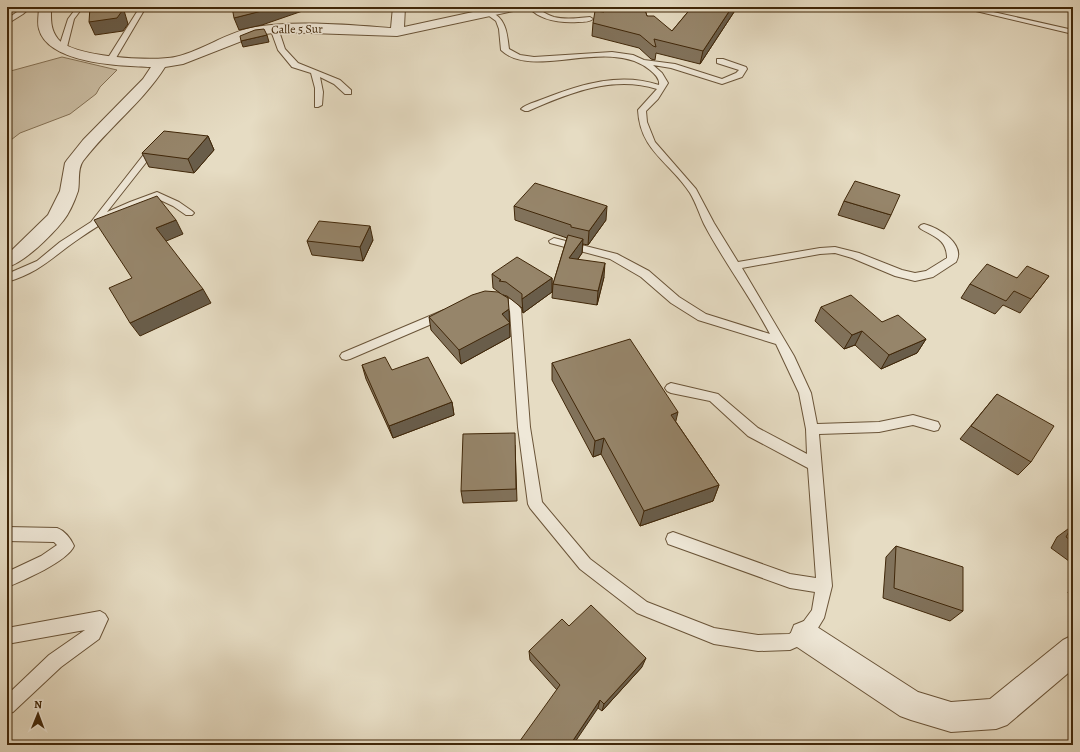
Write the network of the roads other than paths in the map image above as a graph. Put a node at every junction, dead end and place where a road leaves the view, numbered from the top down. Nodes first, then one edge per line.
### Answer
1 (28, 7) edge
2 (45, 7) edge
3 (80, 7) edge
4 (143, 7) edge
5 (399, 7) edge
6 (513, 7) edge
7 (530, 7) edge
8 (962, 7) edge
9 (488, 13) junction
10 (590, 19) dead end
11 (7, 22) edge
12 (274, 28) junction
13 (397, 32) junction
14 (1073, 32) edge
15 (63, 47) junction
16 (110, 61) junction
17 (720, 61) dead end
18 (643, 62) junction
19 (160, 63) junction
20 (314, 72) junction
21 (662, 88) junction
22 (348, 92) dead end
23 (318, 105) dead end
24 (525, 109) dead end
25 (155, 146) edge
26 (189, 213) dead end
27 (90, 226) junction
28 (924, 227) dead end
29 (554, 241) dead end
30 (7, 261) edge
31 (735, 266) junction
32 (7, 278) edge
33 (480, 301) edge
34 (452, 311) edge
35 (780, 341) junction
36 (346, 356) dead end
37 (671, 388) dead end
38 (934, 426) dead end
39 (812, 429) junction
40 (815, 465) junction
41 (7, 534) edge
42 (673, 539) dead end
43 (7, 580) edge
44 (824, 586) junction
45 (804, 635) junction
46 (7, 636) edge
47 (1073, 650) edge
48 (7, 706) edge

1 - 11 lane
2 - 15 street, Calle 5 Sur
3 - 15 lane
4 - 16 lane
5 - 13 street
6 - 9 street, Calle 5 Sur
7 - 10 lane
8 - 14 lane
9 - 13 street, Calle 5 Sur
9 - 18 lane
12 - 13 street, Calle 5 Sur
12 - 19 street, Calle 5 Sur
12 - 20 lane
15 - 16 street, Calle 5 Sur
16 - 19 street, Calle 5 Sur
17 - 18 lane
18 - 21 lane
19 - 30 street
20 - 22 lane
20 - 23 lane
21 - 24 lane
21 - 31 lane
25 - 27 lane
26 - 27 lane
27 - 32 lane
28 - 31 lane
29 - 35 lane
31 - 35 lane
33 - 45 lane
34 - 36 lane
35 - 39 lane
37 - 40 lane
38 - 39 lane
39 - 40 lane
40 - 44 lane
41 - 43 lane
42 - 44 lane
44 - 45 lane
45 - 47 street
46 - 48 lane

